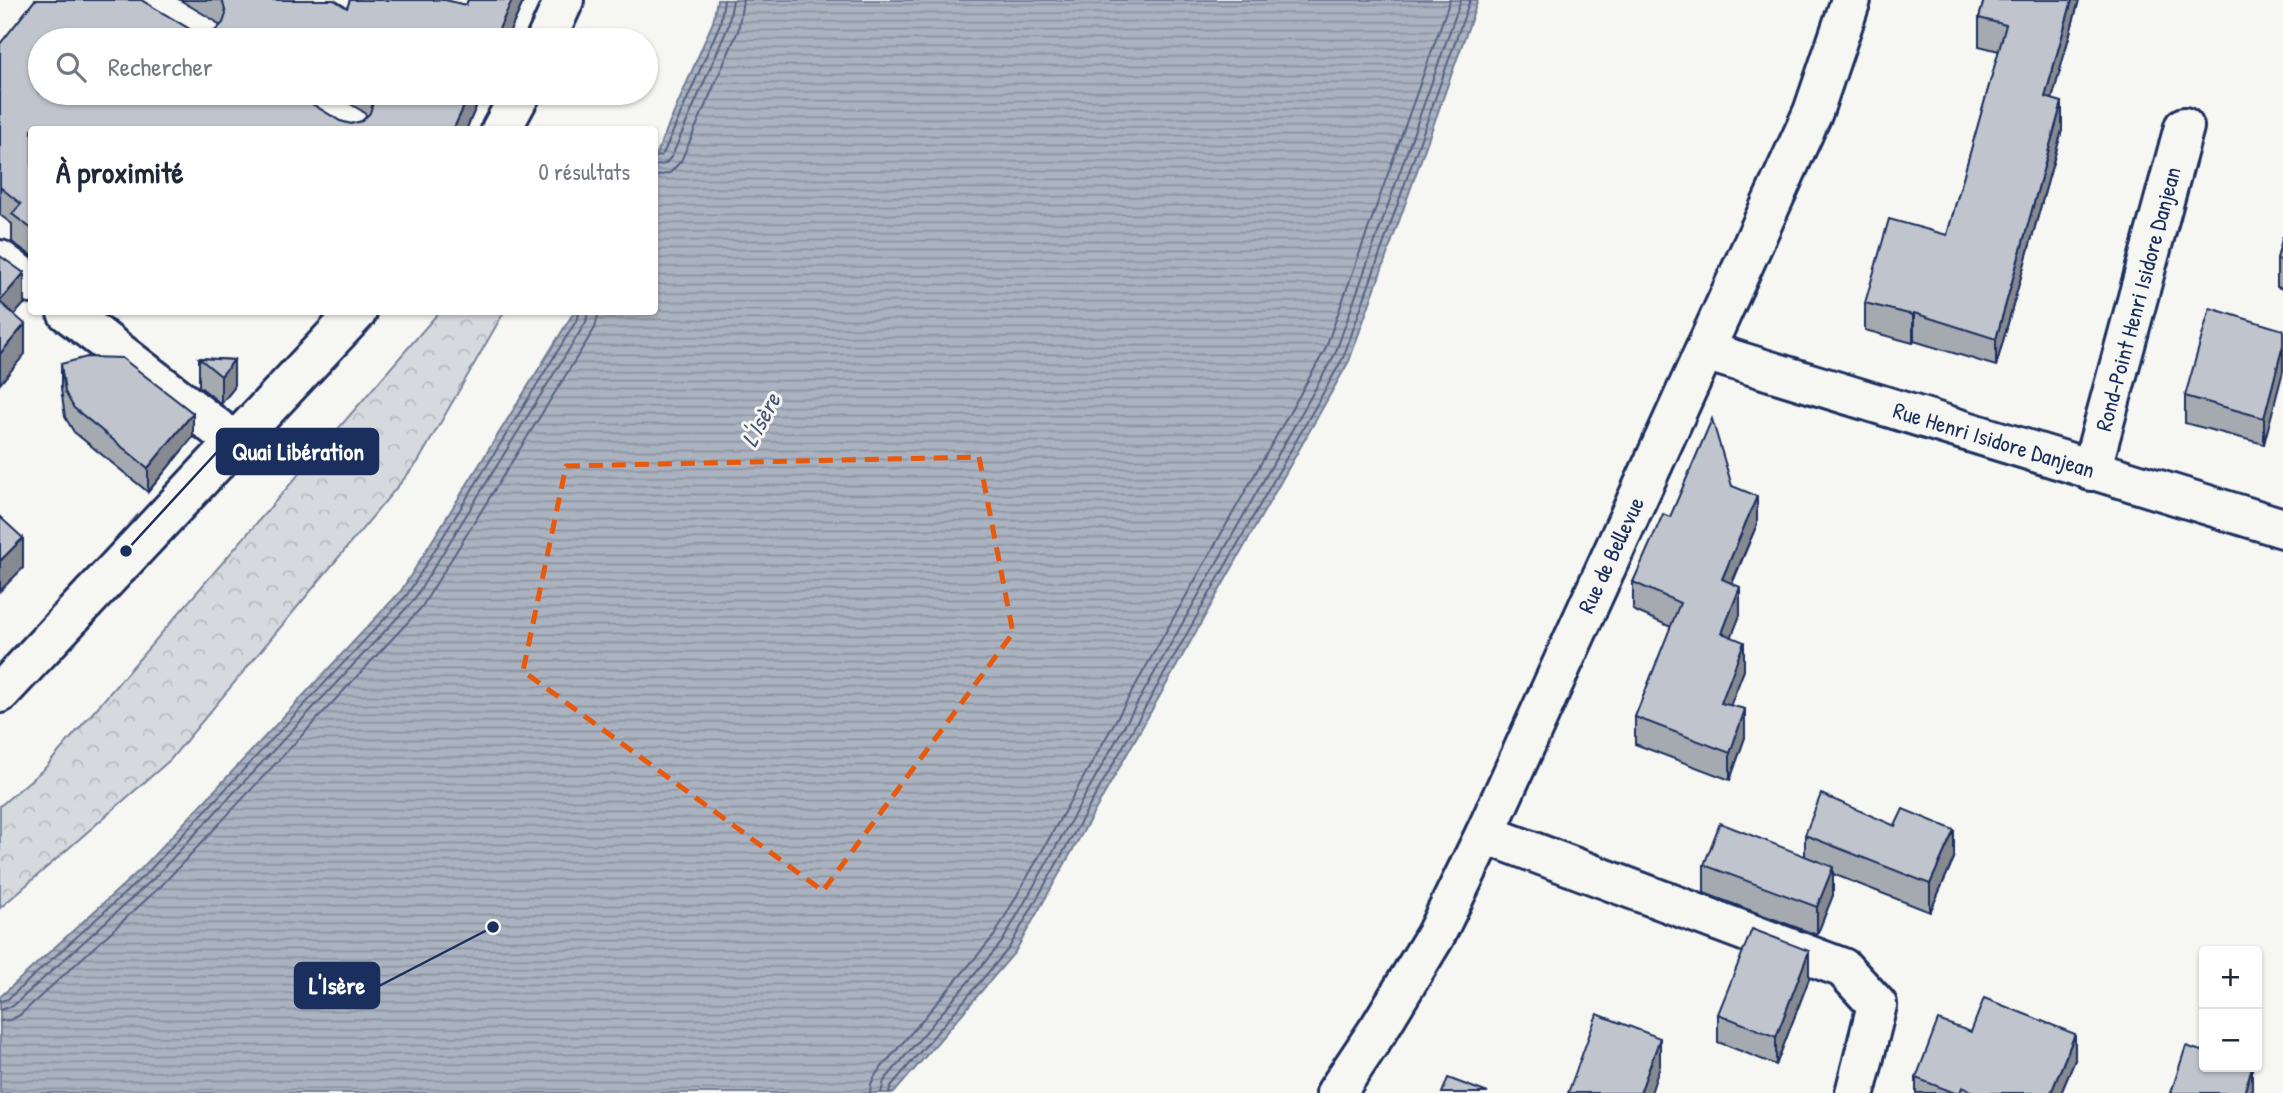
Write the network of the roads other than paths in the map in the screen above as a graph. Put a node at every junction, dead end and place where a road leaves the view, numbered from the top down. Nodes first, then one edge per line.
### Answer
1 (564, 0) edge
2 (1851, 0) edge
3 (551, 28) edge
4 (515, 105) edge
5 (503, 126) edge
6 (2184, 127) dead end
7 (0, 260) edge
8 (28, 281) edge
9 (70, 315) edge
10 (354, 315) edge
11 (1706, 351) junction
12 (235, 442) junction
13 (2091, 471) junction
14 (2283, 528) edge
15 (2, 687) edge
16 (1485, 834) junction
17 (1336, 1093) edge
18 (1855, 1093) edge

1 - 3 street
2 - 11 street, Rue de Bellevue
4 - 5 street
6 - 13 street, Rond-Point Henri Isidore Danjean
7 - 8 street
9 - 12 street
10 - 12 street
11 - 13 street, Rue Henri Isidore Danjean
11 - 16 street, Rue de Bellevue
12 - 15 street
13 - 14 street, Rue Henri Isidore Danjean
16 - 17 street, Rue de Bellevue
16 - 18 street

